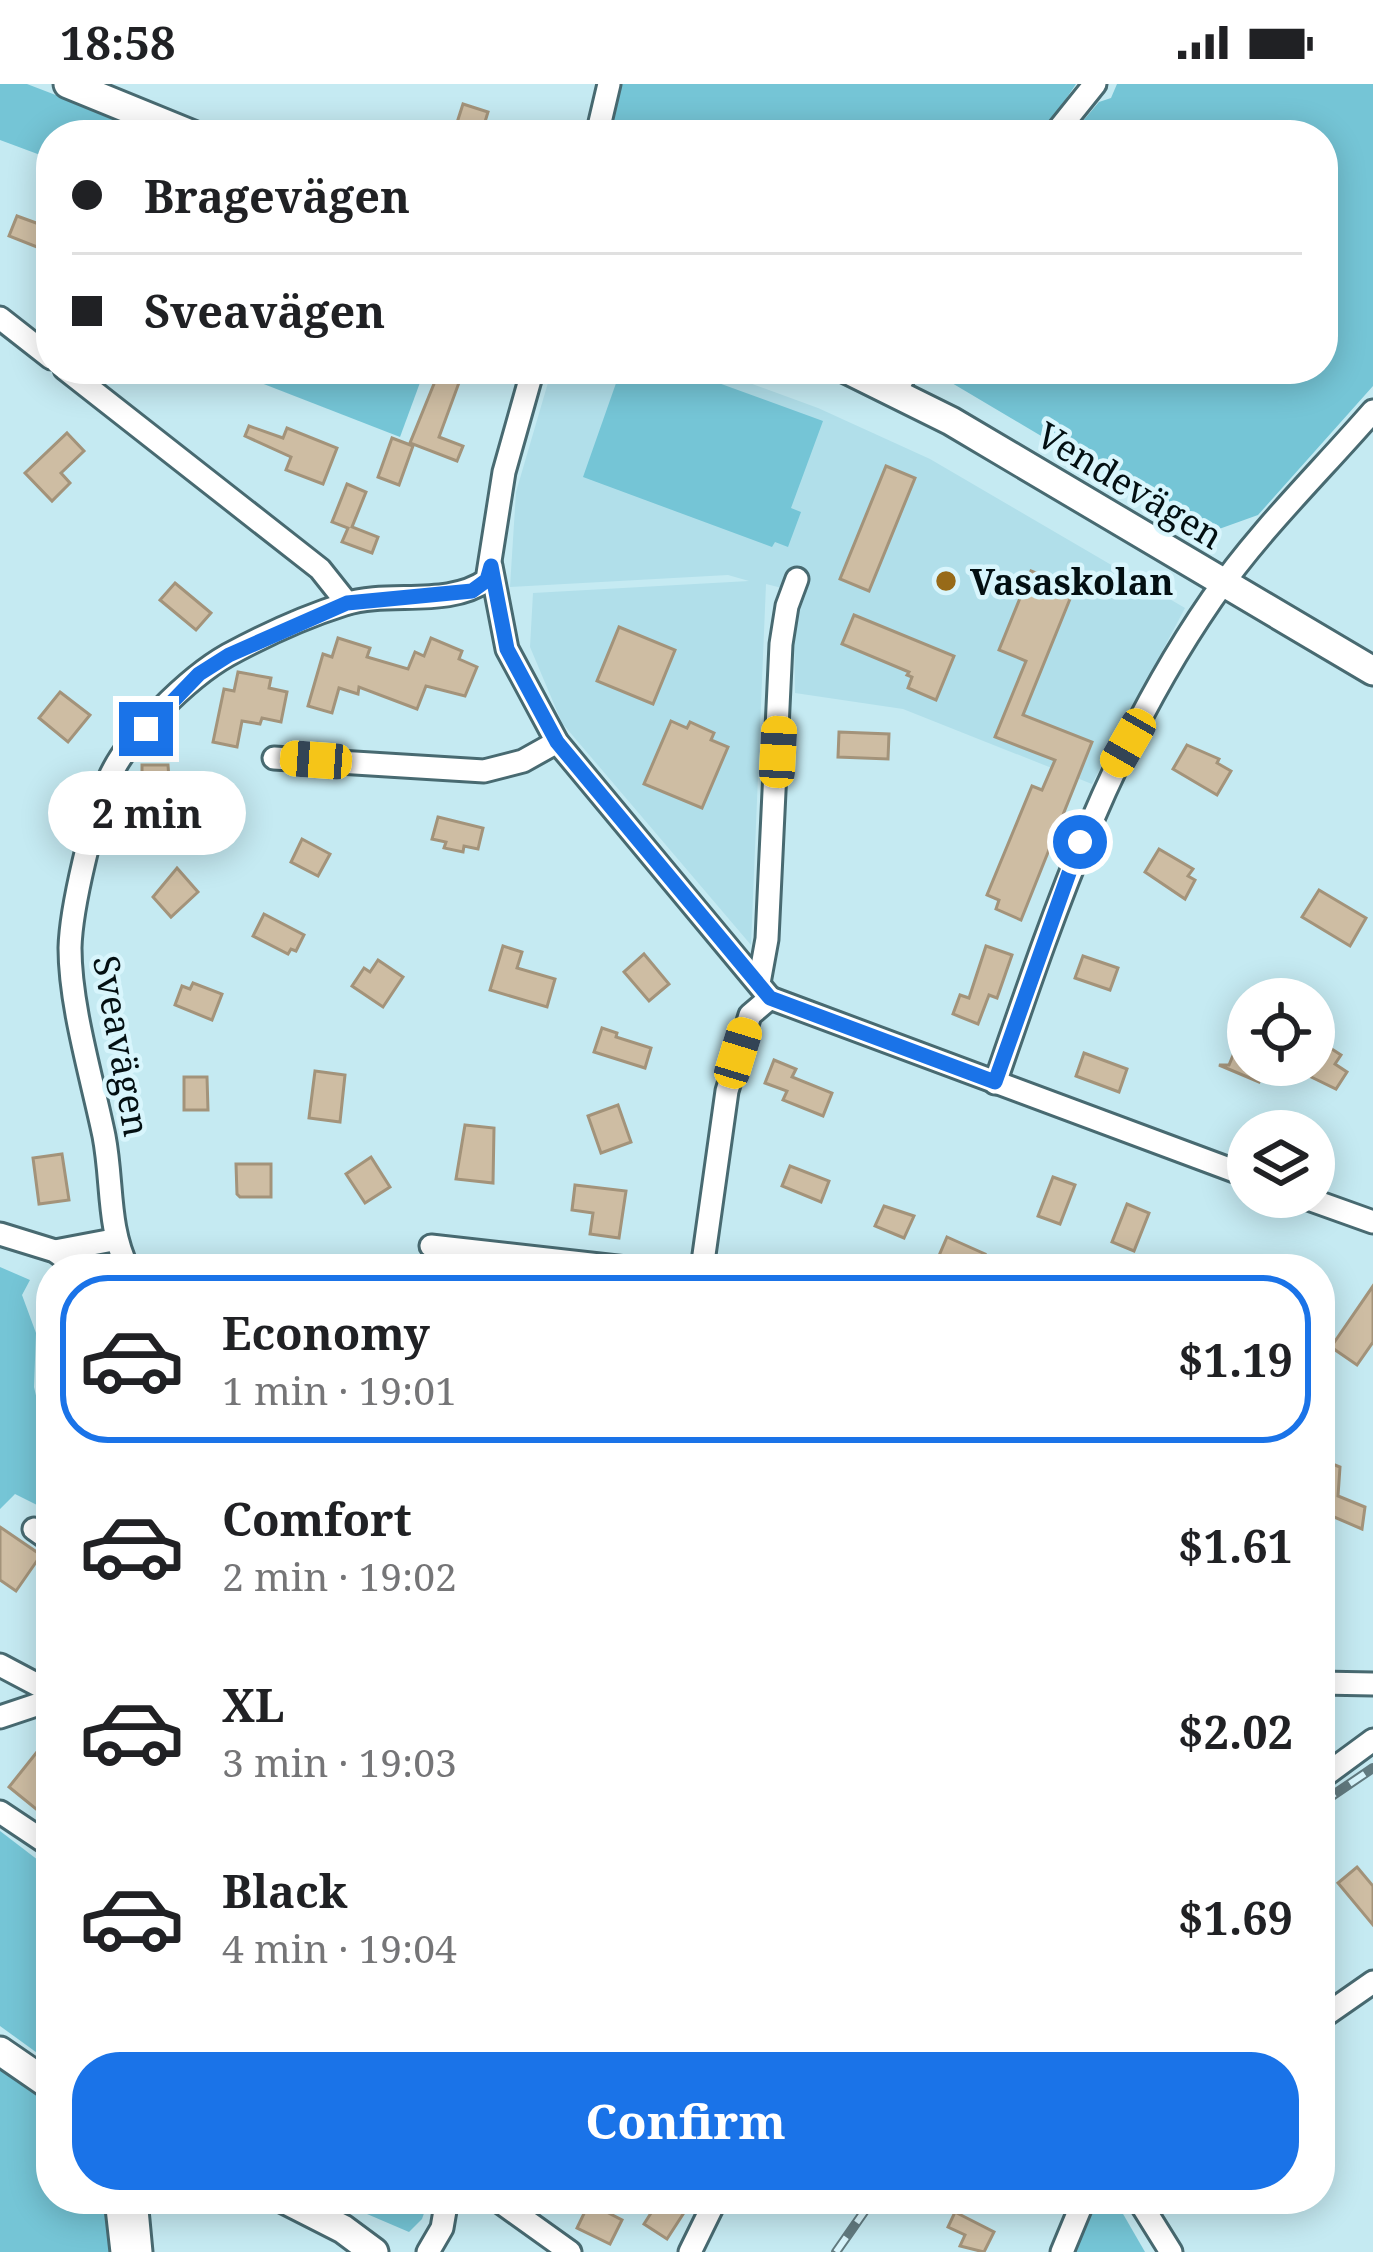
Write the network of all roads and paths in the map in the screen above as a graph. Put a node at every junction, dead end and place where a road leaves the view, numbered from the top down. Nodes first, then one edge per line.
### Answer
1 (68, 84) edge
2 (609, 84) edge
3 (1095, 84) edge
4 (156, 120) edge
5 (601, 120) edge
6 (1066, 120) edge
7 (0, 318) edge
8 (36, 346) edge
9 (84, 384) edge
10 (529, 384) edge
11 (906, 384) edge
12 (1373, 411) edge
13 (491, 566) junction
14 (797, 579) dead end
15 (1224, 583) junction
16 (347, 603) junction
17 (1373, 671) edge
18 (557, 742) junction
19 (274, 758) dead end
20 (764, 991) junction
21 (995, 1082) junction
22 (1227, 1169) edge
23 (1335, 1208) edge
24 (1373, 1222) edge
25 (0, 1234) edge
26 (113, 1240) junction
27 (431, 1246) dead end
28 (55, 1251) junction
29 (59, 1254) edge
30 (120, 1254) edge
31 (502, 1254) edge
32 (704, 1254) edge
33 (0, 1665) edge
34 (36, 1682) edge
35 (1335, 1683) edge
36 (1373, 1684) edge
37 (36, 1696) edge
38 (0, 1717) edge
39 (1373, 1740) edge
40 (1335, 1768) edge
41 (0, 1812) edge
42 (36, 1836) edge
43 (1373, 1982) edge
44 (1335, 2009) edge
45 (0, 2050) edge
46 (36, 2075) edge
47 (118, 2214) edge
48 (137, 2214) edge
49 (314, 2214) edge
50 (444, 2214) edge
51 (517, 2214) edge
52 (709, 2214) edge
53 (1078, 2214) edge
54 (1148, 2214) edge
55 (122, 2252) edge
56 (141, 2252) edge
57 (374, 2252) edge
58 (428, 2252) edge
59 (570, 2252) edge
60 (690, 2252) edge
61 (1062, 2252) edge
62 (1172, 2252) edge

1 - 4 street
2 - 5 street
3 - 6 street
7 - 8 street
9 - 16 street
10 - 13 street
11 - 15 street, Vendevägen
12 - 15 street
13 - 16 street, Sveavägen
13 - 18 street
14 - 20 street
15 - 17 street, Vendevägen
15 - 21 street
16 - 26 street, Sveavägen
18 - 19 street
18 - 20 street
20 - 21 street
20 - 32 street
21 - 22 street
23 - 24 street
25 - 28 street
26 - 28 street
26 - 30 street, Sveavägen
27 - 31 street
28 - 29 street
33 - 34 street
35 - 36 street
37 - 38 street
39 - 40 street
41 - 42 street
43 - 44 street
45 - 46 street
47 - 55 street
48 - 56 street
49 - 57 street
50 - 58 street
51 - 59 street
52 - 60 street
53 - 61 street
54 - 62 street

